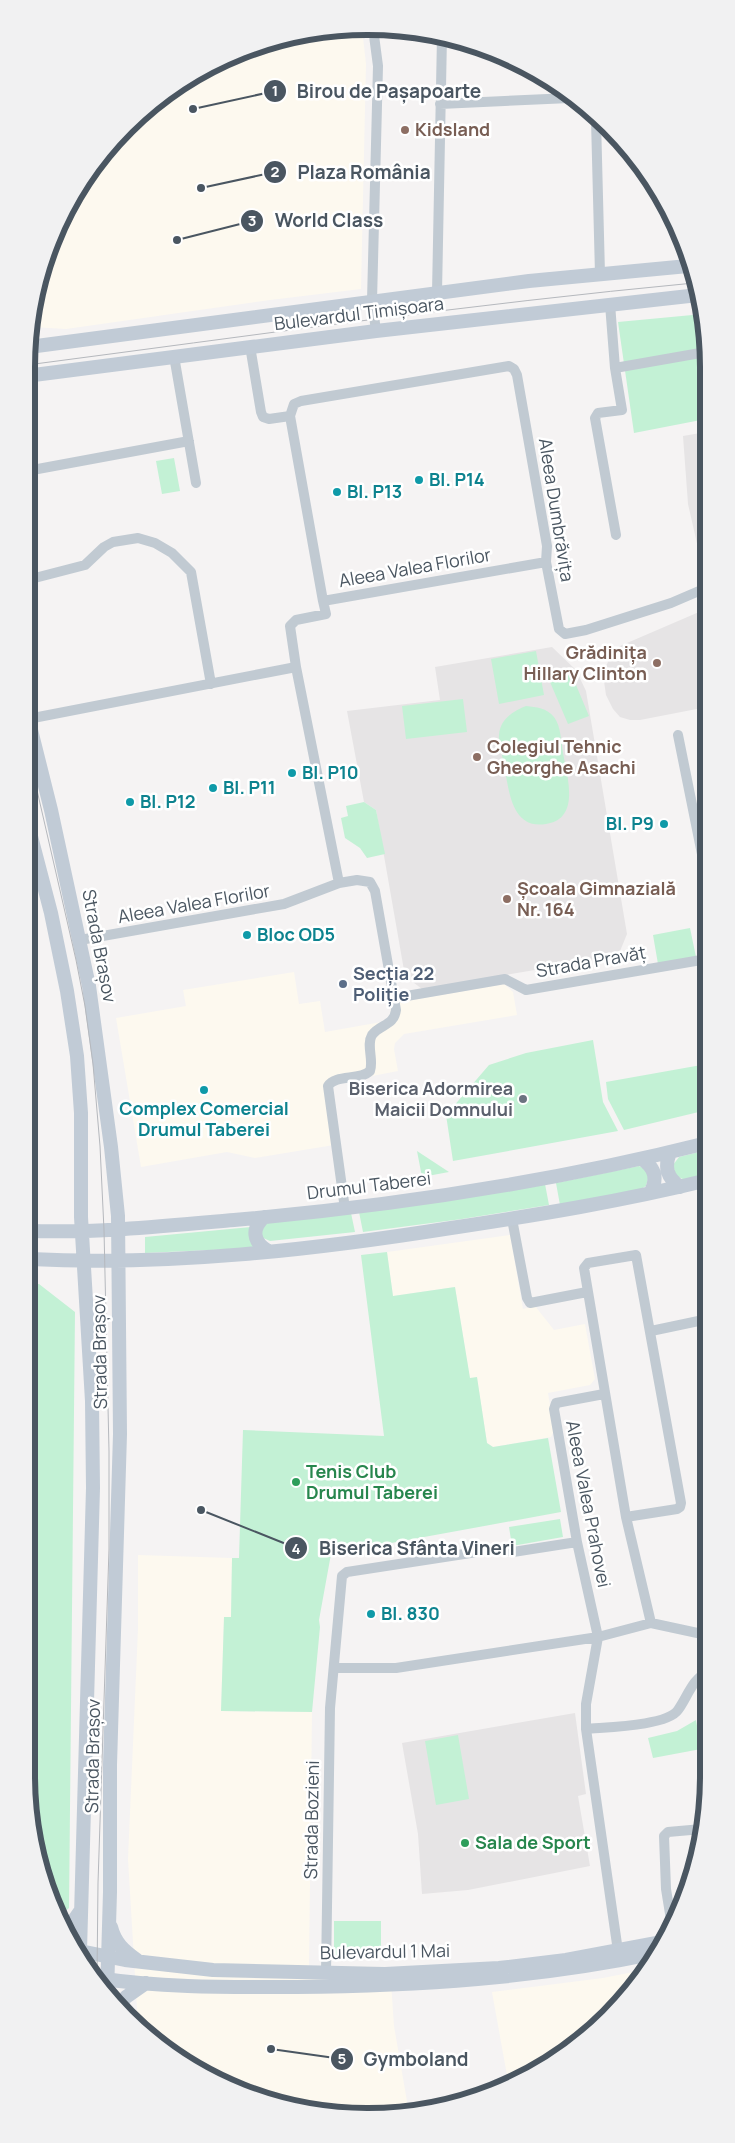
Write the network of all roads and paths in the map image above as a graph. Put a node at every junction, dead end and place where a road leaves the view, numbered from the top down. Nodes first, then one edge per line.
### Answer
1 (374, 35) edge
2 (442, 43) edge
3 (562, 98) edge
4 (440, 104) junction
5 (596, 126) edge
6 (684, 266) edge
7 (600, 274) junction
8 (437, 293) junction
9 (692, 296) edge
10 (372, 301) junction
11 (610, 304) junction
12 (376, 331) junction
13 (37, 340) edge
14 (53, 344) junction
15 (36, 346) edge
16 (250, 346) junction
17 (699, 353) edge
18 (174, 356) junction
19 (615, 368) junction
20 (35, 375) edge
21 (290, 416) junction
22 (189, 442) junction
23 (35, 470) edge
24 (196, 483) dead end
25 (616, 535) dead end
26 (546, 562) junction
27 (35, 578) edge
28 (700, 590) edge
29 (323, 601) junction
30 (296, 667) junction
31 (211, 684) junction
32 (35, 717) edge
33 (678, 735) dead end
34 (35, 748) edge
35 (700, 844) edge
36 (35, 853) edge
37 (339, 883) junction
38 (80, 940) junction
39 (700, 959) edge
40 (395, 998) junction
41 (700, 1145) edge
42 (670, 1152) junction
43 (642, 1159) junction
44 (700, 1182) edge
45 (680, 1187) junction
46 (650, 1194) junction
47 (344, 1209) junction
48 (264, 1217) junction
49 (512, 1219) junction
50 (118, 1230) junction
51 (35, 1231) edge
52 (82, 1231) junction
53 (268, 1251) junction
54 (35, 1259) edge
55 (84, 1262) junction
56 (118, 1262) junction
57 (587, 1292) junction
58 (700, 1321) edge
59 (651, 1331) junction
60 (604, 1394) junction
61 (626, 1517) junction
62 (577, 1542) junction
63 (651, 1623) junction
64 (700, 1634) edge
65 (598, 1637) junction
66 (334, 1668) junction
67 (700, 1677) edge
68 (586, 1730) junction
69 (695, 1830) edge
70 (81, 1910) junction
71 (671, 1913) edge
72 (109, 1922) junction
73 (69, 1923) edge
74 (80, 1942) edge
75 (654, 1944) edge
76 (618, 1951) junction
77 (86, 1952) edge
78 (647, 1955) edge
79 (108, 1957) junction
80 (140, 1962) junction
81 (326, 1972) junction
82 (103, 1976) edge
83 (104, 1978) edge
84 (146, 1983) junction
85 (123, 2001) edge

1 - 10 street
2 - 4 street
3 - 4 street
4 - 8 street
5 - 7 street
6 - 7 main road, Bulevardul Timișoara
7 - 8 main road, Bulevardul Timișoara
8 - 10 main road, Bulevardul Timișoara
9 - 11 main road, Bulevardul Timișoara
10 - 12 street
10 - 14 main road, Bulevardul Timișoara
11 - 12 main road, Bulevardul Timișoara
11 - 19 street
12 - 16 main road, Bulevardul Timișoara
13 - 14 main road
14 - 15 main road, Bulevardul Timișoara
16 - 18 main road, Bulevardul Timișoara
16 - 21 street
17 - 19 street
18 - 20 main road, Bulevardul Timișoara
18 - 22 street
19 - 25 street
21 - 26 street, Aleea Dumbrăvița
21 - 29 street
22 - 23 street
22 - 24 street
26 - 28 street, Aleea Dumbrăvița
26 - 29 street, Aleea Valea Florilor
27 - 31 street
29 - 30 street, Aleea Valea Florilor
30 - 31 street
30 - 37 street, Aleea Valea Florilor
31 - 32 street
33 - 35 street
34 - 38 main road, Strada Brașov
36 - 52 main road, Strada Brașov
37 - 38 street, Aleea Valea Florilor
37 - 40 street, Aleea Valea Florilor
38 - 50 main road, Strada Brașov
39 - 40 street, Strada Pravăț
40 - 47 street
41 - 42 main road, Drumul Taberei
42 - 43 main road, Drumul Taberei
42 - 45 main road
43 - 46 main road
43 - 47 main road, Drumul Taberei
44 - 45 main road
45 - 46 main road
46 - 49 main road
47 - 48 main road, Drumul Taberei
48 - 50 main road, Drumul Taberei
48 - 53 main road
49 - 53 main road
49 - 57 street
50 - 52 main road, Drumul Taberei
50 - 56 main road, Strada Brașov
51 - 52 main road, Drumul Taberei
52 - 55 main road, Strada Brașov
53 - 56 main road
54 - 55 main road
55 - 56 main road
55 - 70 main road, Strada Brașov
56 - 72 main road, Strada Brașov
57 - 59 street
57 - 60 street
58 - 59 street
59 - 61 street
60 - 61 street
60 - 62 street, Aleea Valea Prahovei
61 - 63 street
62 - 65 street, Aleea Valea Prahovei
62 - 66 street, Strada Bozieni
63 - 64 street
63 - 65 street
65 - 66 street
65 - 68 street, Aleea Valea Prahovei
66 - 81 street, Strada Bozieni
67 - 68 street
68 - 76 street, Aleea Valea Prahovei
69 - 71 street
70 - 73 main road
70 - 74 main road, Strada Brașov
72 - 79 main road, Strada Brașov
72 - 80 main road
75 - 76 main road, Bulevardul 1 Mai
76 - 81 main road, Bulevardul 1 Mai
77 - 79 main road
78 - 84 main road, Bulevardul 1 Mai
79 - 80 main road, Bulevardul 1 Mai
79 - 82 main road, Strada Brașov
80 - 81 main road, Bulevardul 1 Mai
83 - 84 main road, Bulevardul 1 Mai
84 - 85 main road

